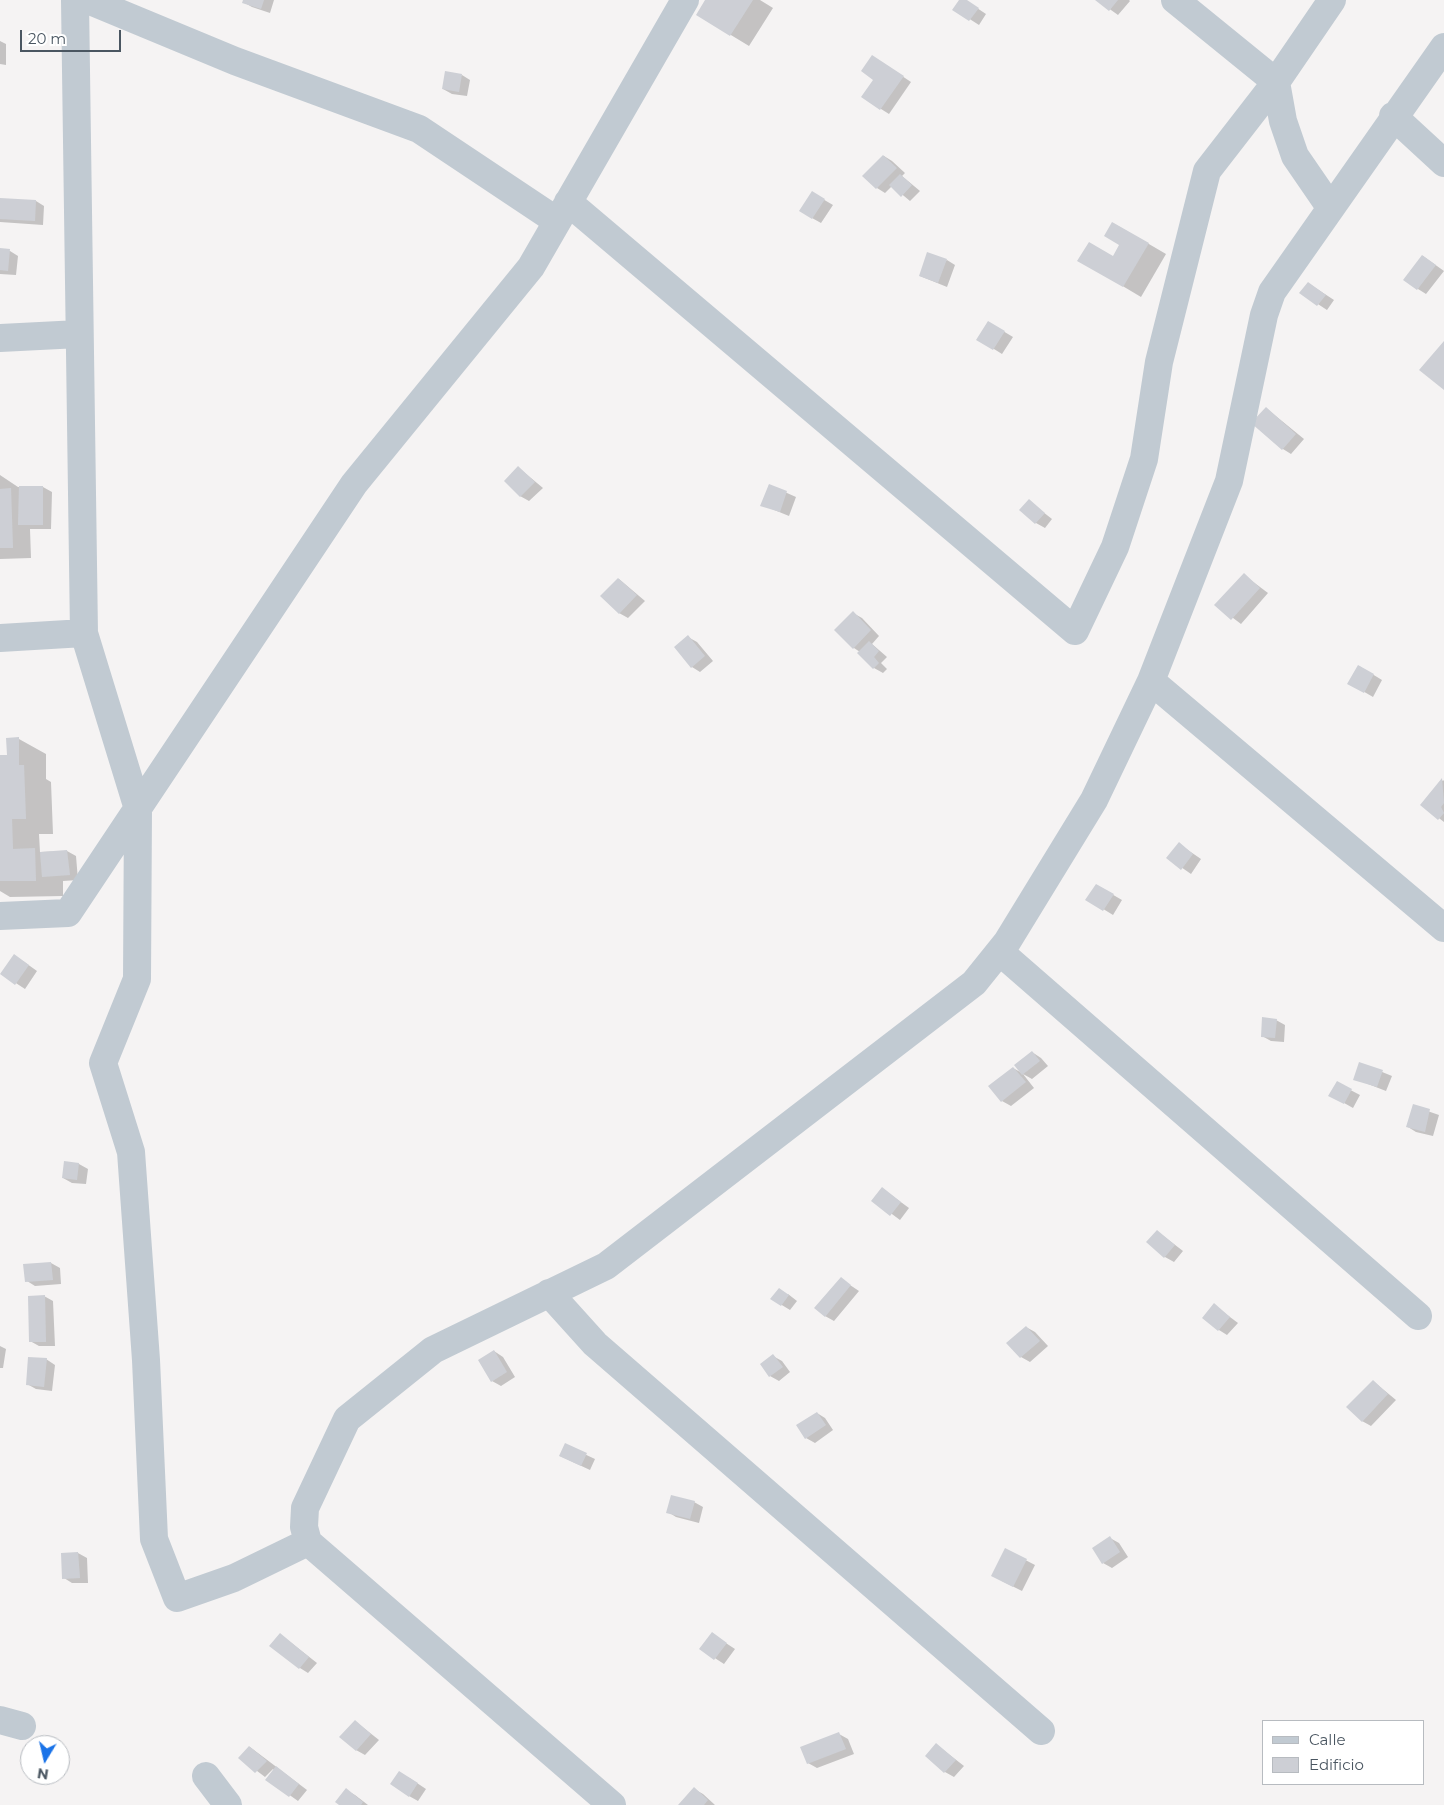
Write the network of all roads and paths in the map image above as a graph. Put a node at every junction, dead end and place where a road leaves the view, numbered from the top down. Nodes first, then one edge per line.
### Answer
1 (75, 0) edge
2 (88, 0) edge
3 (685, 0) edge
4 (1175, 0) edge
5 (1332, 0) edge
6 (1444, 46) edge
7 (1276, 82) junction
8 (1393, 116) junction
9 (1444, 163) edge
10 (1330, 207) junction
11 (563, 212) junction
12 (79, 334) junction
13 (0, 338) edge
14 (84, 634) junction
15 (0, 638) edge
16 (1151, 682) junction
17 (138, 809) junction
18 (0, 916) edge
19 (1444, 928) edge
20 (1000, 952) junction
21 (549, 1294) junction
22 (1418, 1316) dead end
23 (308, 1542) junction
24 (1041, 1731) dead end
25 (206, 1776) dead end
26 (228, 1805) edge
27 (612, 1805) edge

1 - 12 street
2 - 11 street
3 - 11 street
4 - 7 street
5 - 7 street
6 - 8 street
7 - 10 street
7 - 11 street
8 - 9 street
8 - 10 street
10 - 16 street
11 - 17 street
12 - 13 street
12 - 14 street
14 - 15 street
14 - 17 street
16 - 19 street
16 - 20 street
17 - 18 street
17 - 23 street
20 - 21 street
20 - 22 street
21 - 23 street
21 - 24 street
23 - 27 street
25 - 26 street

